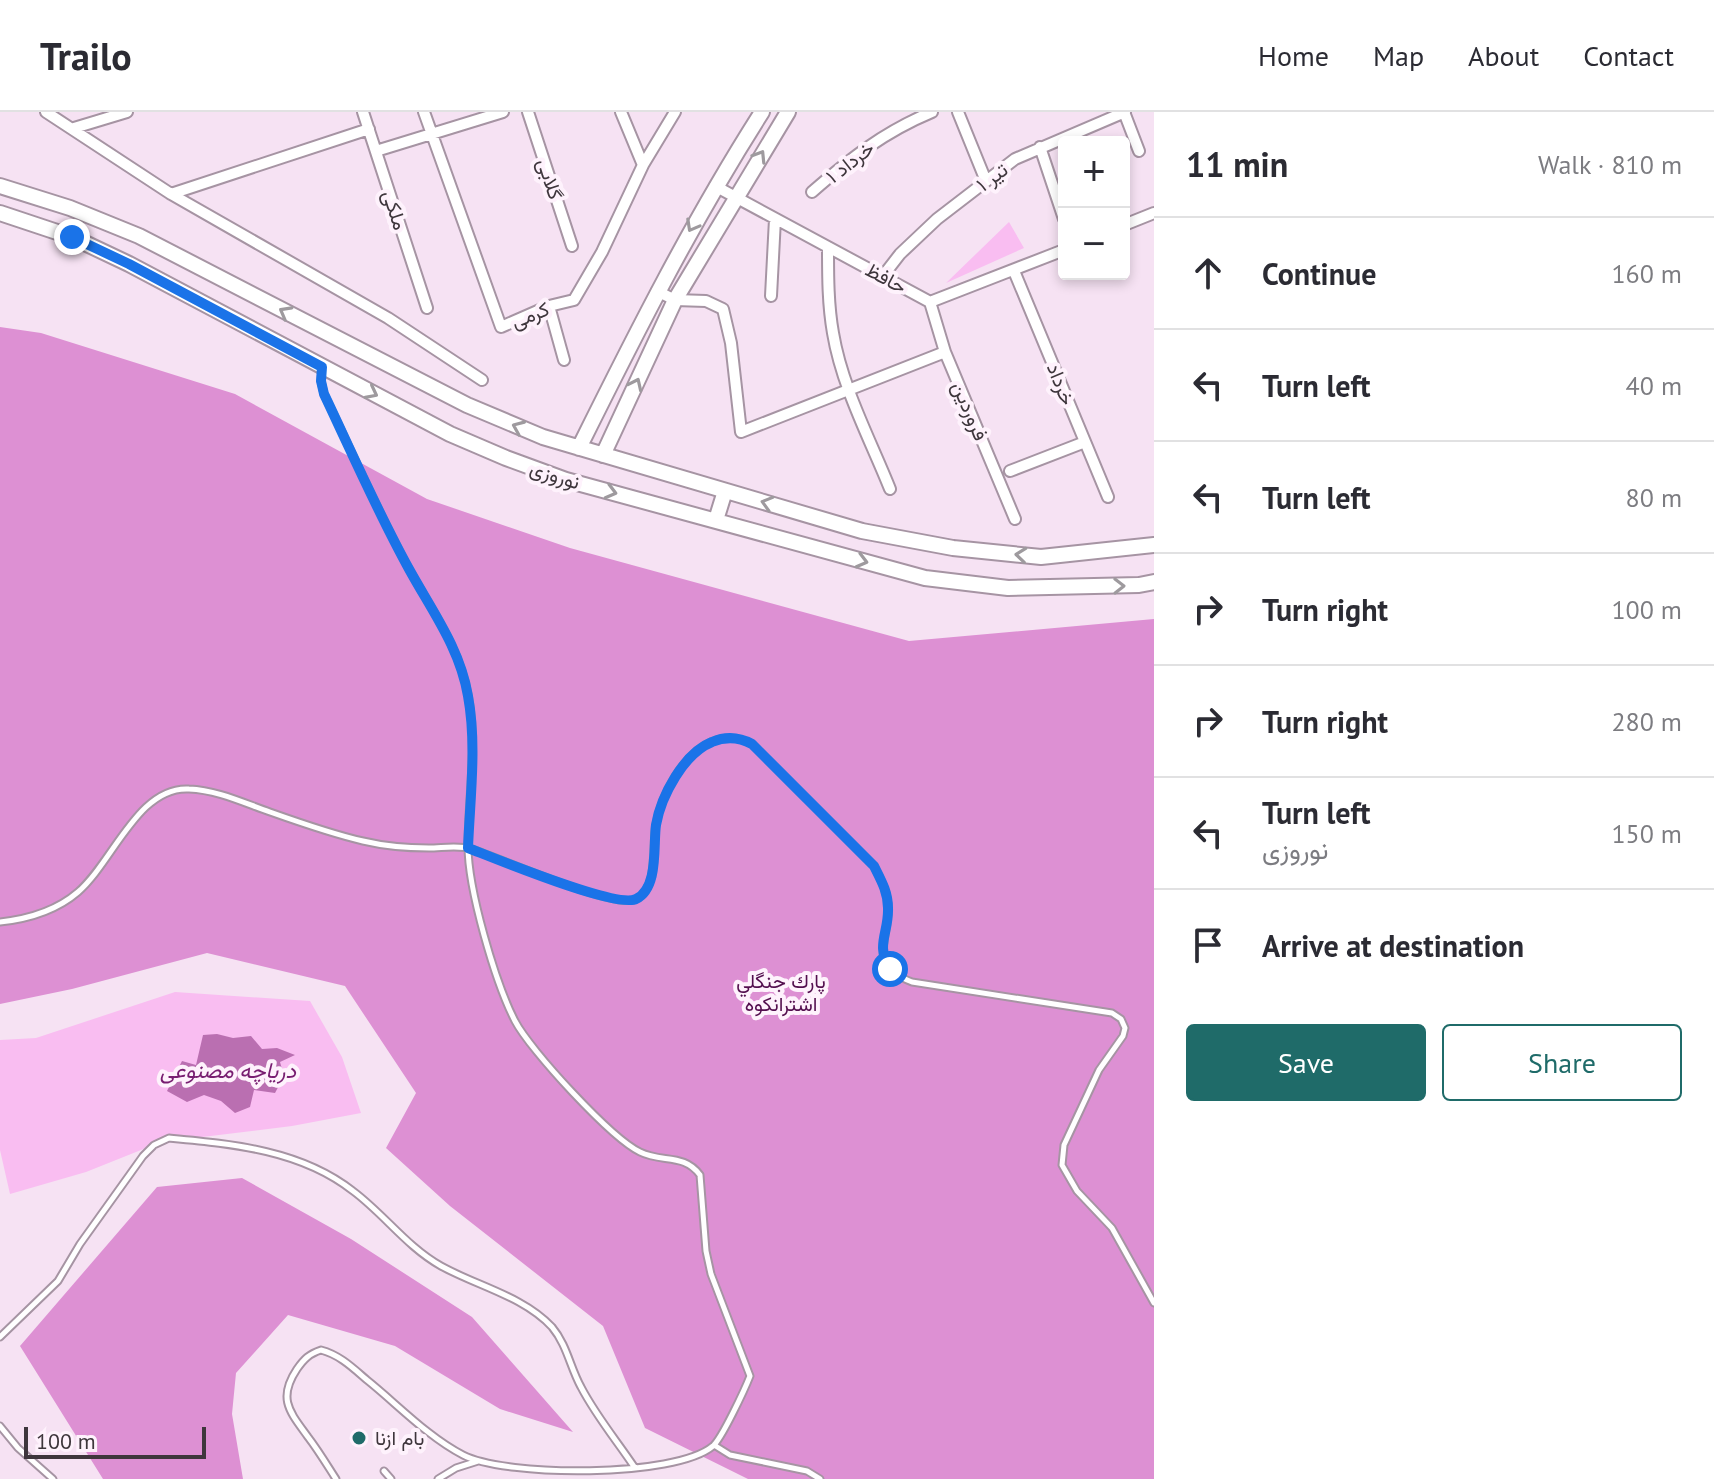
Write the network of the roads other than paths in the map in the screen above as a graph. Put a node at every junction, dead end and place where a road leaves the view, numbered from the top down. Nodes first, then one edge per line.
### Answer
1 (46, 112) edge
2 (127, 112) edge
3 (363, 112) edge
4 (424, 112) edge
5 (503, 112) edge
6 (528, 112) edge
7 (621, 112) edge
8 (675, 112) edge
9 (762, 112) edge
10 (788, 112) edge
11 (932, 112) edge
12 (958, 112) edge
13 (1124, 112) edge
14 (74, 128) junction
15 (369, 129) junction
16 (431, 134) junction
17 (1040, 147) junction
18 (376, 151) junction
19 (1139, 151) dead end
20 (643, 165) junction
21 (986, 181) junction
22 (0, 186) edge
23 (715, 186) junction
24 (812, 192) dead end
25 (171, 194) junction
26 (734, 197) junction
27 (1060, 208) edge
28 (0, 213) edge
29 (1154, 213) edge
30 (775, 219) junction
31 (1130, 223) edge
32 (572, 246) dead end
33 (828, 247) junction
34 (1058, 253) edge
35 (1014, 271) junction
36 (883, 276) junction
37 (657, 291) junction
38 (771, 296) dead end
39 (675, 300) junction
40 (930, 302) junction
41 (549, 306) junction
42 (427, 308) dead end
43 (945, 352) junction
44 (564, 360) dead end
45 (322, 367) junction
46 (482, 380) dead end
47 (850, 390) junction
48 (1085, 442) junction
49 (579, 448) junction
50 (603, 455) junction
51 (1010, 471) dead end
52 (890, 489) dead end
53 (725, 491) junction
54 (1108, 497) dead end
55 (1015, 519) dead end
56 (716, 520) junction
57 (1154, 545) edge
58 (1154, 582) edge
59 (468, 848) junction
60 (0, 922) edge
61 (1154, 1303) edge
62 (0, 1337) edge
63 (0, 1426) edge
64 (714, 1445) junction
65 (479, 1461) junction
66 (635, 1468) junction
67 (384, 1471) dead end
68 (53, 1479) edge
69 (336, 1479) edge
70 (391, 1479) edge
71 (438, 1479) edge
72 (820, 1479) edge

1 - 14 street
2 - 14 street
3 - 15 street, ملکی
4 - 16 street, کرمی
5 - 16 street
6 - 32 street, گلابی
7 - 20 street
8 - 20 street, کرمی
9 - 23 street, نوروزی
26 -> 10 street, نوروزی
11 - 24 street, خرداد ۱
12 - 21 street
13 - 17 street, تیر ۱
13 - 19 street
14 - 25 street
15 - 18 street, ملکی
15 - 25 street
16 - 18 street
16 - 41 street, کرمی
17 - 21 street, تیر ۱
17 - 27 street
18 - 42 street, ملکی
20 - 41 street, کرمی
21 - 36 street, تیر ۱
49 -> 22 street, نوروزی
23 - 26 street, حافظ
23 -> 37 street, نوروزی
25 - 46 street
26 - 30 street, حافظ
26 - 39 street, نوروزی
28 - 45 street, نوروزی
29 - 31 street
30 - 33 street, حافظ
30 - 38 street
33 - 36 street, حافظ
33 - 47 street
34 - 35 street, حافظ
35 - 40 street, حافظ
35 - 48 street, خرداد
36 - 40 street, حافظ
37 - 39 street
37 - 49 street, نوروزی
39 - 47 street
50 -> 39 street, نوروزی
40 - 43 street, فروردین
41 - 44 street
43 - 47 street
43 - 55 street, فروردین
45 -> 56 street, نوروزی
45 - 59 lane
47 - 52 street
48 - 51 street
48 - 54 street, خرداد
49 - 50 street, نوروزی
50 - 53 street, نوروزی
53 - 56 street
57 -> 53 street, نوروزی
56 -> 58 street, نوروزی
59 - 60 lane
59 - 61 lane
59 - 64 lane
62 - 66 lane
63 - 68 lane
64 - 66 lane
64 - 72 lane
65 - 66 lane
65 - 69 lane
65 - 71 lane
67 - 70 lane

